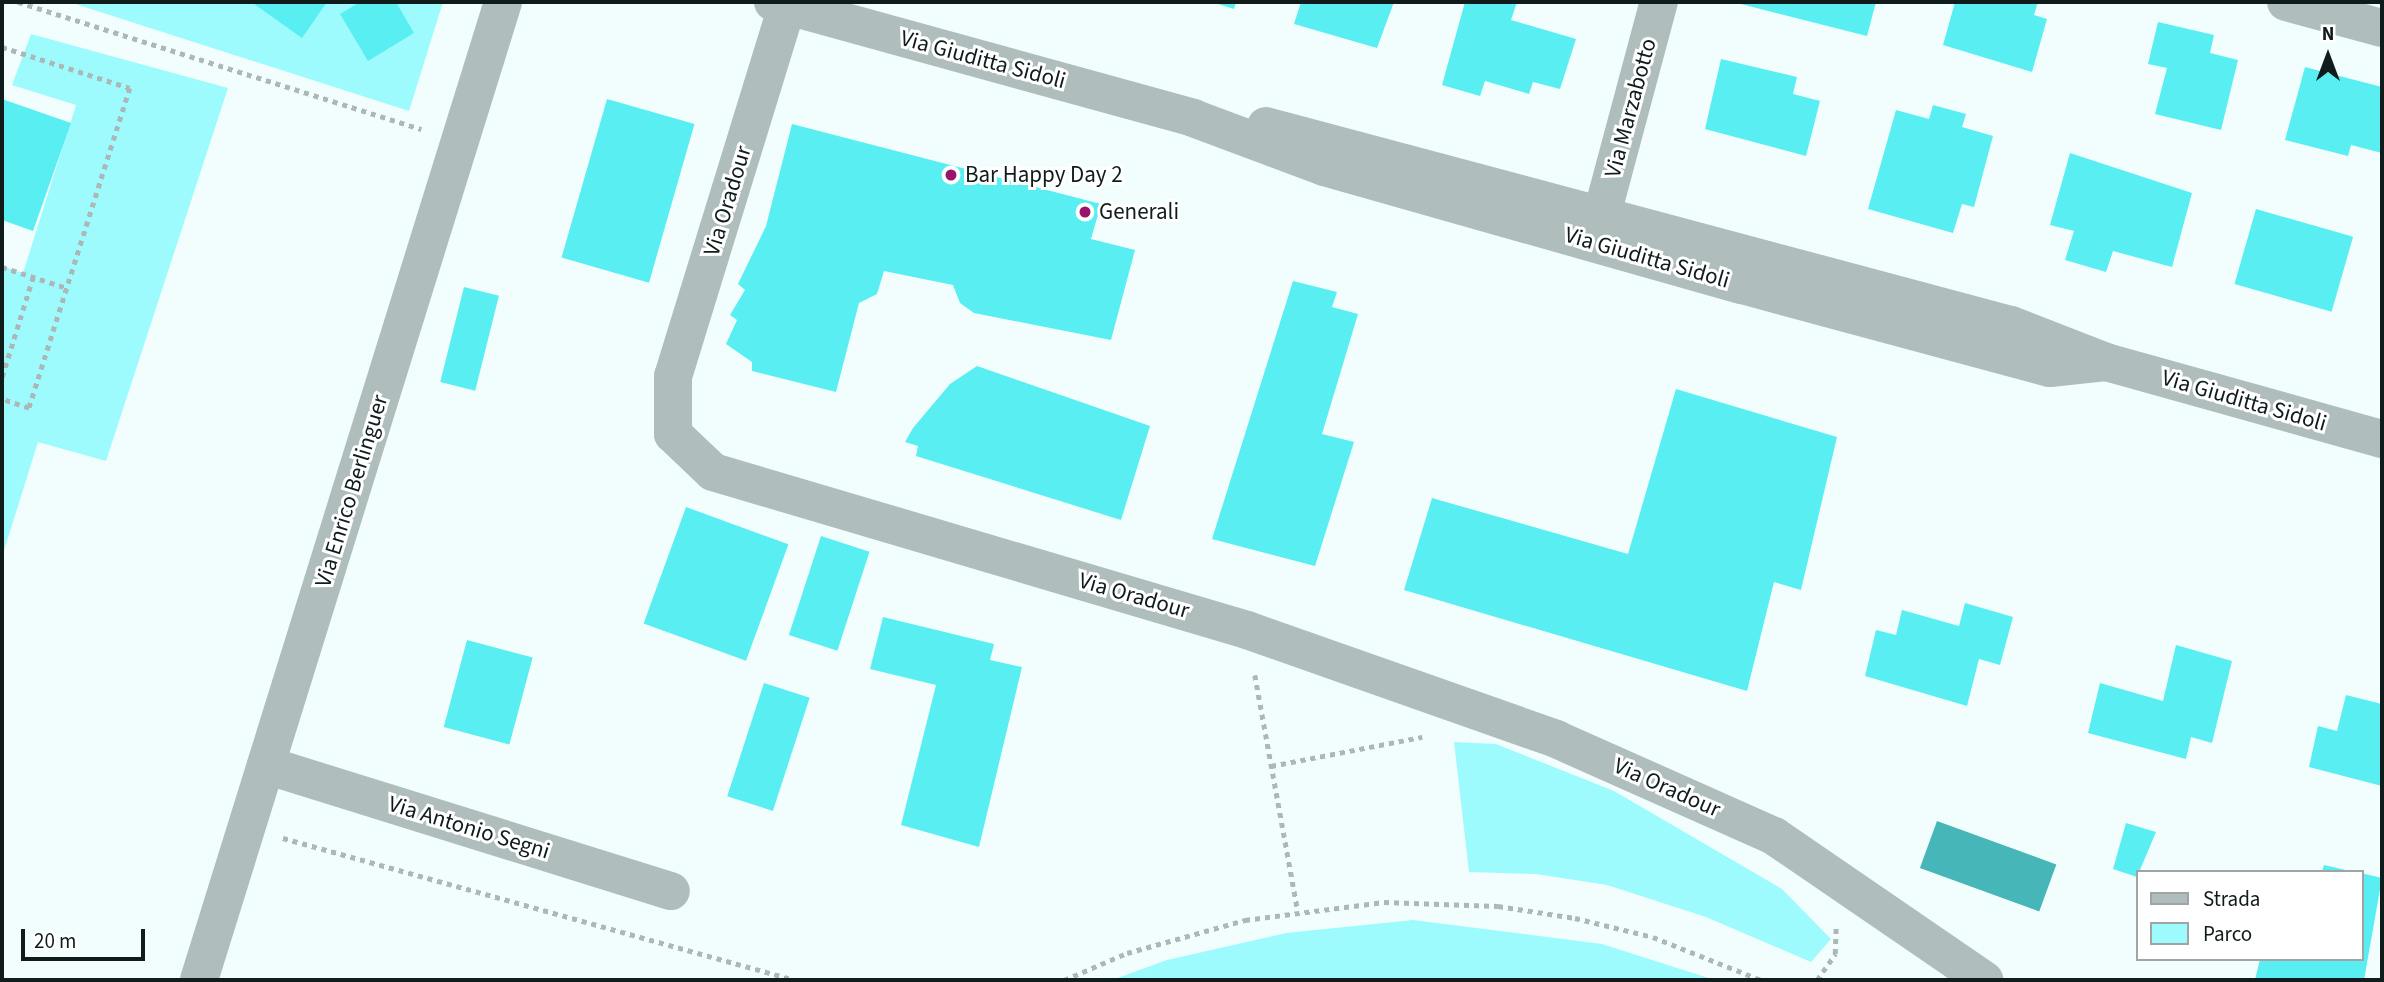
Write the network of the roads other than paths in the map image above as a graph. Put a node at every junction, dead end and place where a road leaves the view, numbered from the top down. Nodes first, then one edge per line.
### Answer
1 (503, 2) edge
2 (1659, 2) edge
3 (2286, 2) edge
4 (780, 4) edge
5 (2382, 28) edge
6 (1194, 118) junction
7 (1602, 214) junction
8 (2106, 362) junction
9 (2382, 439) edge
10 (266, 765) junction
11 (671, 891) dead end
12 (200, 980) edge
13 (1984, 980) edge

1 - 10 street, Via Enrico Berlinguer
2 - 7 street, Via Marzabotto
3 - 5 street
4 - 6 street, Via Giuditta Sidoli
4 - 13 street, Via Oradour
6 - 7 street, Via Giuditta Sidoli
6 - 8 street, Via Giuditta Sidoli
7 - 8 street, Via Giuditta Sidoli
8 - 9 street, Via Giuditta Sidoli
10 - 11 street, Via Antonio Segni
10 - 12 street, Via Enrico Berlinguer

